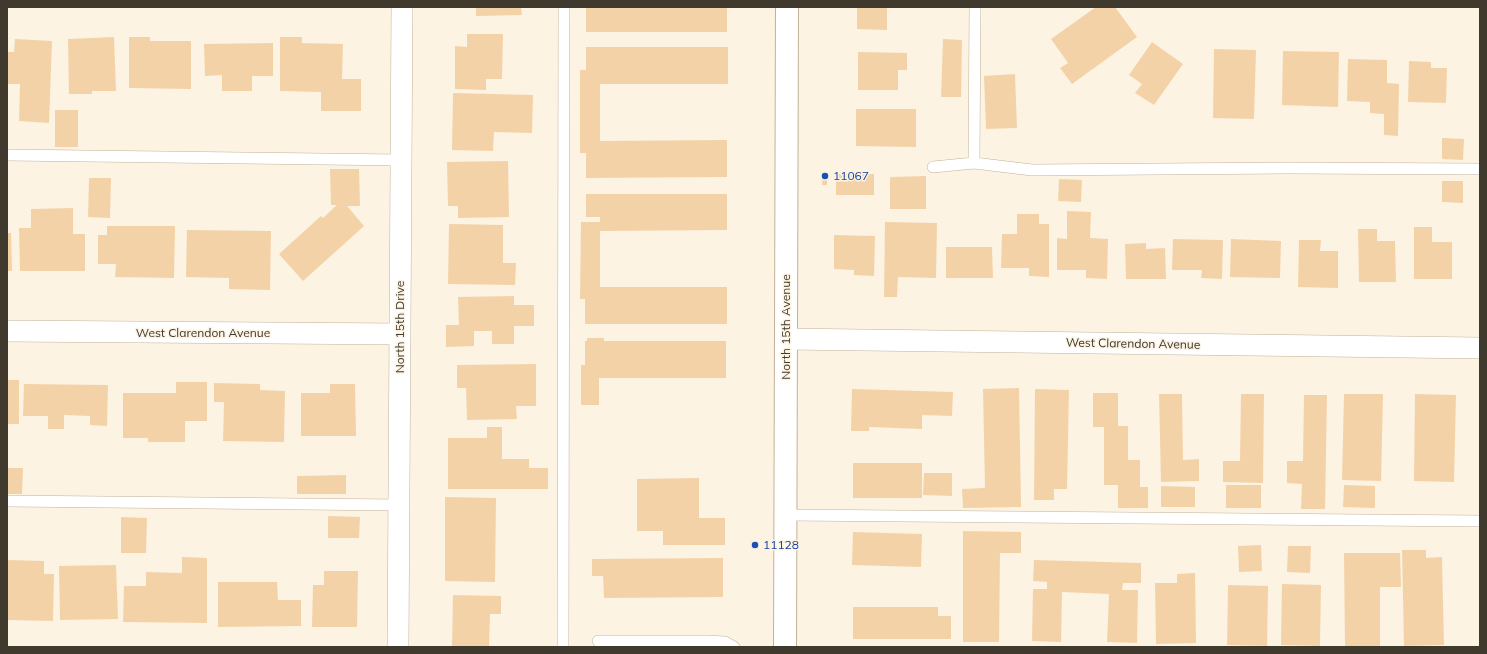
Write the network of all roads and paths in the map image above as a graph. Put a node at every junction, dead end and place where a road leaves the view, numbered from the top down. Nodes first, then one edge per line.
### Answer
1 (402, 7) edge
2 (564, 7) edge
3 (787, 7) edge
4 (975, 7) edge
5 (7, 155) edge
6 (401, 160) junction
7 (974, 163) junction
8 (933, 167) dead end
9 (1480, 169) edge
10 (7, 331) edge
11 (400, 334) junction
12 (786, 339) junction
13 (1480, 348) edge
14 (7, 501) edge
15 (399, 505) junction
16 (786, 515) junction
17 (1480, 521) edge
18 (598, 641) dead end
19 (398, 647) edge
20 (563, 647) edge
21 (734, 647) edge
22 (785, 647) edge

1 - 6 street, North 15th Drive
2 - 20 lane
3 - 12 street, North 15th Avenue
4 - 7 lane
5 - 6 lane
6 - 11 street, North 15th Drive
7 - 8 lane
7 - 9 lane
10 - 11 street, West Clarendon Avenue
11 - 15 street, North 15th Drive
12 - 13 street, West Clarendon Avenue
12 - 16 street, North 15th Avenue
14 - 15 lane
15 - 19 street, North 15th Drive
16 - 17 lane
16 - 22 street, North 15th Avenue
18 - 21 lane

